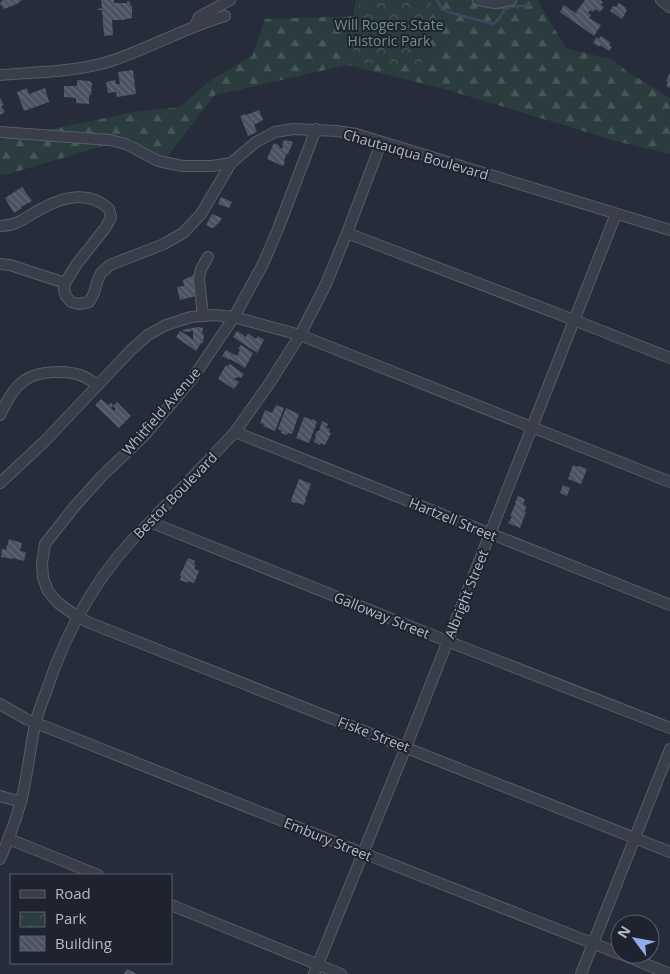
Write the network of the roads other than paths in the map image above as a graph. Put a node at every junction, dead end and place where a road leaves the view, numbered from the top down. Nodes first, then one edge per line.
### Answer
1 (230, 0) edge
2 (478, 0) edge
3 (511, 0) edge
4 (660, 0) edge
5 (670, 7) edge
6 (225, 16) dead end
7 (194, 26) junction
8 (0, 75) edge
9 (316, 129) junction
10 (0, 132) edge
11 (381, 143) junction
12 (231, 164) junction
13 (616, 214) junction
14 (0, 226) edge
15 (670, 230) edge
16 (348, 233) junction
17 (208, 257) dead end
18 (0, 264) edge
19 (65, 283) junction
20 (203, 316) junction
21 (234, 317) junction
22 (574, 320) junction
23 (300, 335) junction
24 (670, 358) edge
25 (98, 386) junction
26 (0, 415) edge
27 (532, 428) junction
28 (235, 432) junction
29 (670, 482) edge
30 (0, 484) edge
31 (150, 522) junction
32 (490, 534) junction
33 (670, 605) edge
34 (78, 617) junction
35 (447, 641) junction
36 (0, 704) edge
37 (36, 723) junction
38 (670, 728) edge
39 (406, 747) junction
40 (670, 749) edge
41 (0, 796) edge
42 (21, 802) junction
43 (636, 838) junction
44 (9, 839) junction
45 (670, 852) edge
46 (362, 853) junction
47 (0, 859) edge
48 (96, 874) edge
49 (172, 905) edge
50 (593, 943) junction
51 (610, 950) edge
52 (645, 964) edge
53 (316, 969) edge
54 (341, 974) edge
55 (581, 974) edge
56 (670, 974) edge

1 - 7 street
2 - 3 street
4 - 5 street
6 - 7 street
7 - 8 street
9 - 11 street, Chautauqua Boulevard
9 - 12 street, Chautauqua Boulevard
9 - 21 street, Whitfield Avenue
10 - 12 street
11 - 13 street, Chautauqua Boulevard
11 - 16 street, Bestor Boulevard
12 - 19 street, Chautauqua Boulevard
13 - 15 street, Chautauqua Boulevard
13 - 22 street, Albright Street
14 - 19 street
16 - 22 street
16 - 23 street, Bestor Boulevard
17 - 20 street
18 - 19 street
20 - 21 street
20 - 25 street
21 - 23 street
21 - 34 street, Whitfield Avenue
22 - 24 street
22 - 27 street, Albright Street
23 - 27 street
23 - 28 street, Bestor Boulevard
25 - 26 street
25 - 30 street
27 - 29 street
27 - 32 street, Albright Street
28 - 31 street, Bestor Boulevard
28 - 32 street, Hartzell Street
31 - 34 street, Bestor Boulevard
31 - 35 street, Galloway Street
32 - 33 street, Hartzell Street
32 - 35 street, Albright Street
34 - 37 street, Bestor Boulevard
34 - 39 street, Fiske Street
35 - 38 street, Galloway Street
35 - 39 street, Albright Street
36 - 37 street, Embury Street
37 - 42 street, Bestor Boulevard
37 - 46 street, Embury Street
39 - 43 street, Fiske Street
39 - 46 street, Albright Street
40 - 43 street
41 - 42 street
42 - 44 street, Bestor Boulevard
43 - 45 street, Fiske Street
43 - 50 street
44 - 47 street, Bestor Boulevard
44 - 48 street
46 - 50 street, Embury Street
46 - 53 street, Albright Street
49 - 53 street
50 - 51 street, Embury Street
50 - 55 street
52 - 56 street, Embury Street
53 - 54 street

